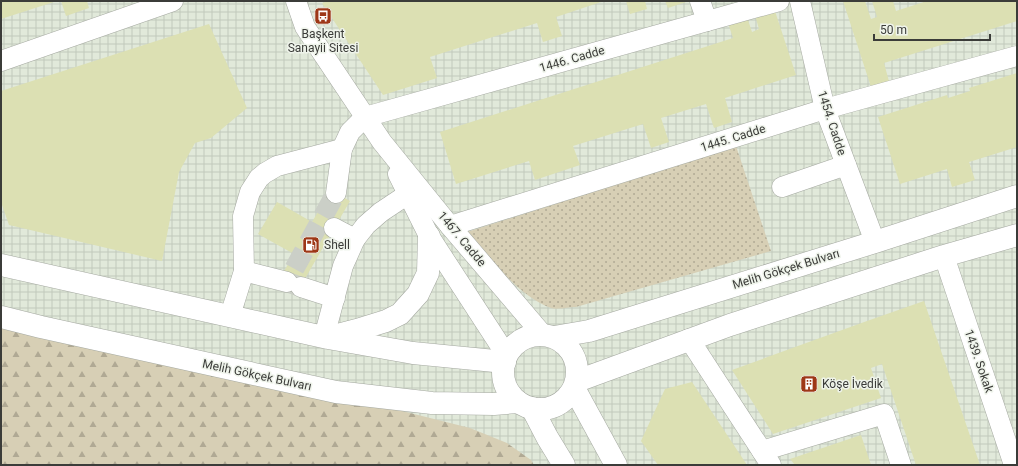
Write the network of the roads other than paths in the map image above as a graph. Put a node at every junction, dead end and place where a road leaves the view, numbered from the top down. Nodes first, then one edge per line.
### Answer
1 (173, 1) edge
2 (296, 1) edge
3 (700, 1) edge
4 (779, 1) edge
5 (800, 1) edge
6 (707, 21) junction
7 (1017, 56) edge
8 (1, 61) edge
9 (825, 109) junction
10 (365, 117) junction
11 (382, 142) junction
12 (342, 149) junction
13 (846, 164) junction
14 (782, 187) dead end
15 (336, 193) tunnel mouth
16 (408, 194) junction
17 (1017, 196) edge
18 (450, 226) junction
19 (334, 228) dead end
20 (1017, 235) edge
21 (429, 236) junction
22 (355, 240) junction
23 (875, 242) junction
24 (944, 256) junction
25 (1, 265) edge
26 (244, 271) junction
27 (334, 298) junction
28 (230, 316) junction
29 (1, 317) edge
30 (548, 336) junction
31 (326, 337) junction
32 (689, 340) junction
33 (506, 359) junction
34 (575, 384) junction
35 (525, 405) junction
36 (766, 458) edge
37 (564, 465) edge
38 (616, 465) edge
39 (901, 465) edge
40 (1014, 465) edge

1 - 8 street
2 - 10 street, 1467. Cadde
3 - 6 street
4 - 6 street, 1446. Cadde
5 - 9 street, 1454. Cadde
6 - 10 street, 1446. Cadde
7 - 9 street, 1445. Cadde
9 - 13 street, 1454. Cadde
9 - 18 street, 1445. Cadde
10 - 11 street, 1467. Cadde
10 - 12 street
11 - 16 street, 1467. Cadde
11 - 18 street, 1467. Cadde
12 - 15 street
12 - 26 street
13 - 14 street
13 - 23 street, 1454. Cadde
16 - 21 street, 1467. Cadde
16 - 22 street
17 - 23 main road, Melih Gökçek Bulvarı
18 - 30 street, 1467. Cadde
19 - 22 street
20 - 24 main road
21 - 31 main road
21 - 33 street, 1467. Cadde
22 - 27 street
23 - 30 main road, Melih Gökçek Bulvarı
24 - 32 main road
24 - 40 street, 1439. Sokak
25 - 28 main road
26 - 27 street
26 - 28 street
27 - 31 street
28 - 31 main road
29 - 35 main road, Melih Gökçek Bulvarı
30 - 33 main road
30 - 34 main road, 1467. Cadde
31 - 33 main road
32 - 34 main road
32 - 36 street
33 - 35 main road
34 - 35 main road
34 - 38 main road, 1467. Cadde
35 - 37 main road
36 - 39 street

